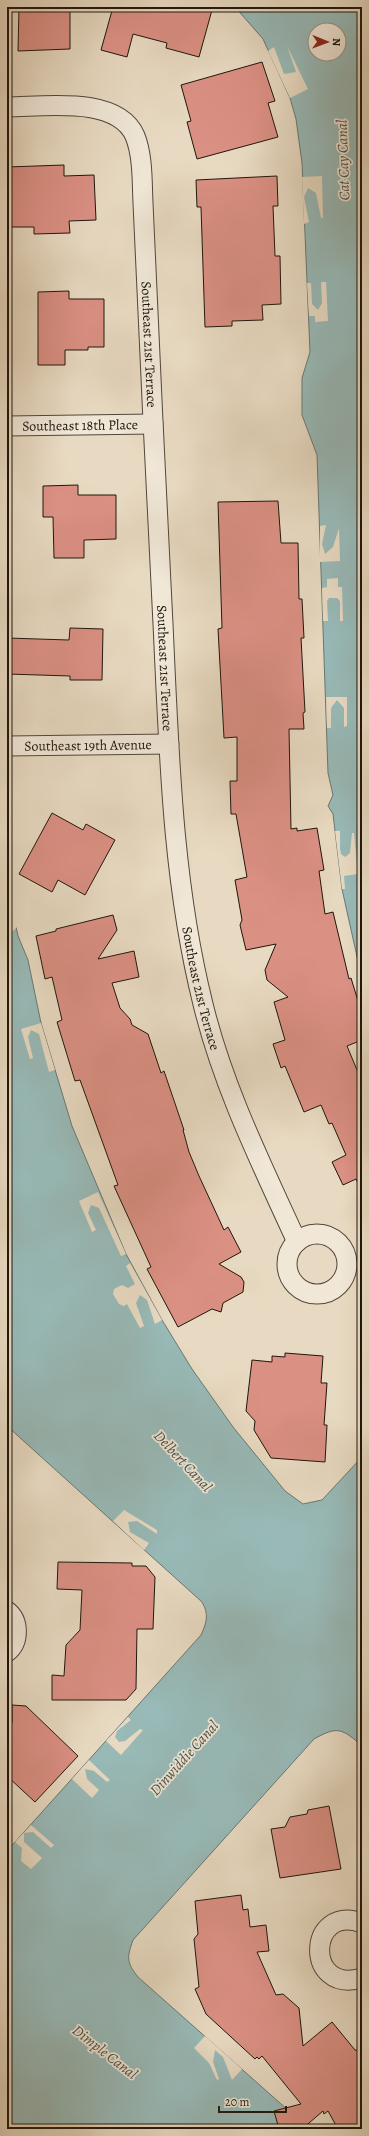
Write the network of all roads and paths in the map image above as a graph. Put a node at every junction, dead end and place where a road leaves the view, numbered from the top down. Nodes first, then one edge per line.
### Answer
1 (7, 107) edge
2 (153, 424) junction
3 (7, 426) edge
4 (169, 744) junction
5 (7, 746) edge
6 (297, 1242) dead end
7 (7, 1611) edge
8 (7, 1652) edge
9 (362, 1923) edge
10 (362, 1978) edge

1 - 2 street, Southeast 21st Terrace
2 - 3 street, Southeast 18th Place
2 - 4 street, Southeast 21st Terrace
4 - 5 street, Southeast 19th Avenue
4 - 6 street, Southeast 21st Terrace
7 - 8 street
9 - 10 street

